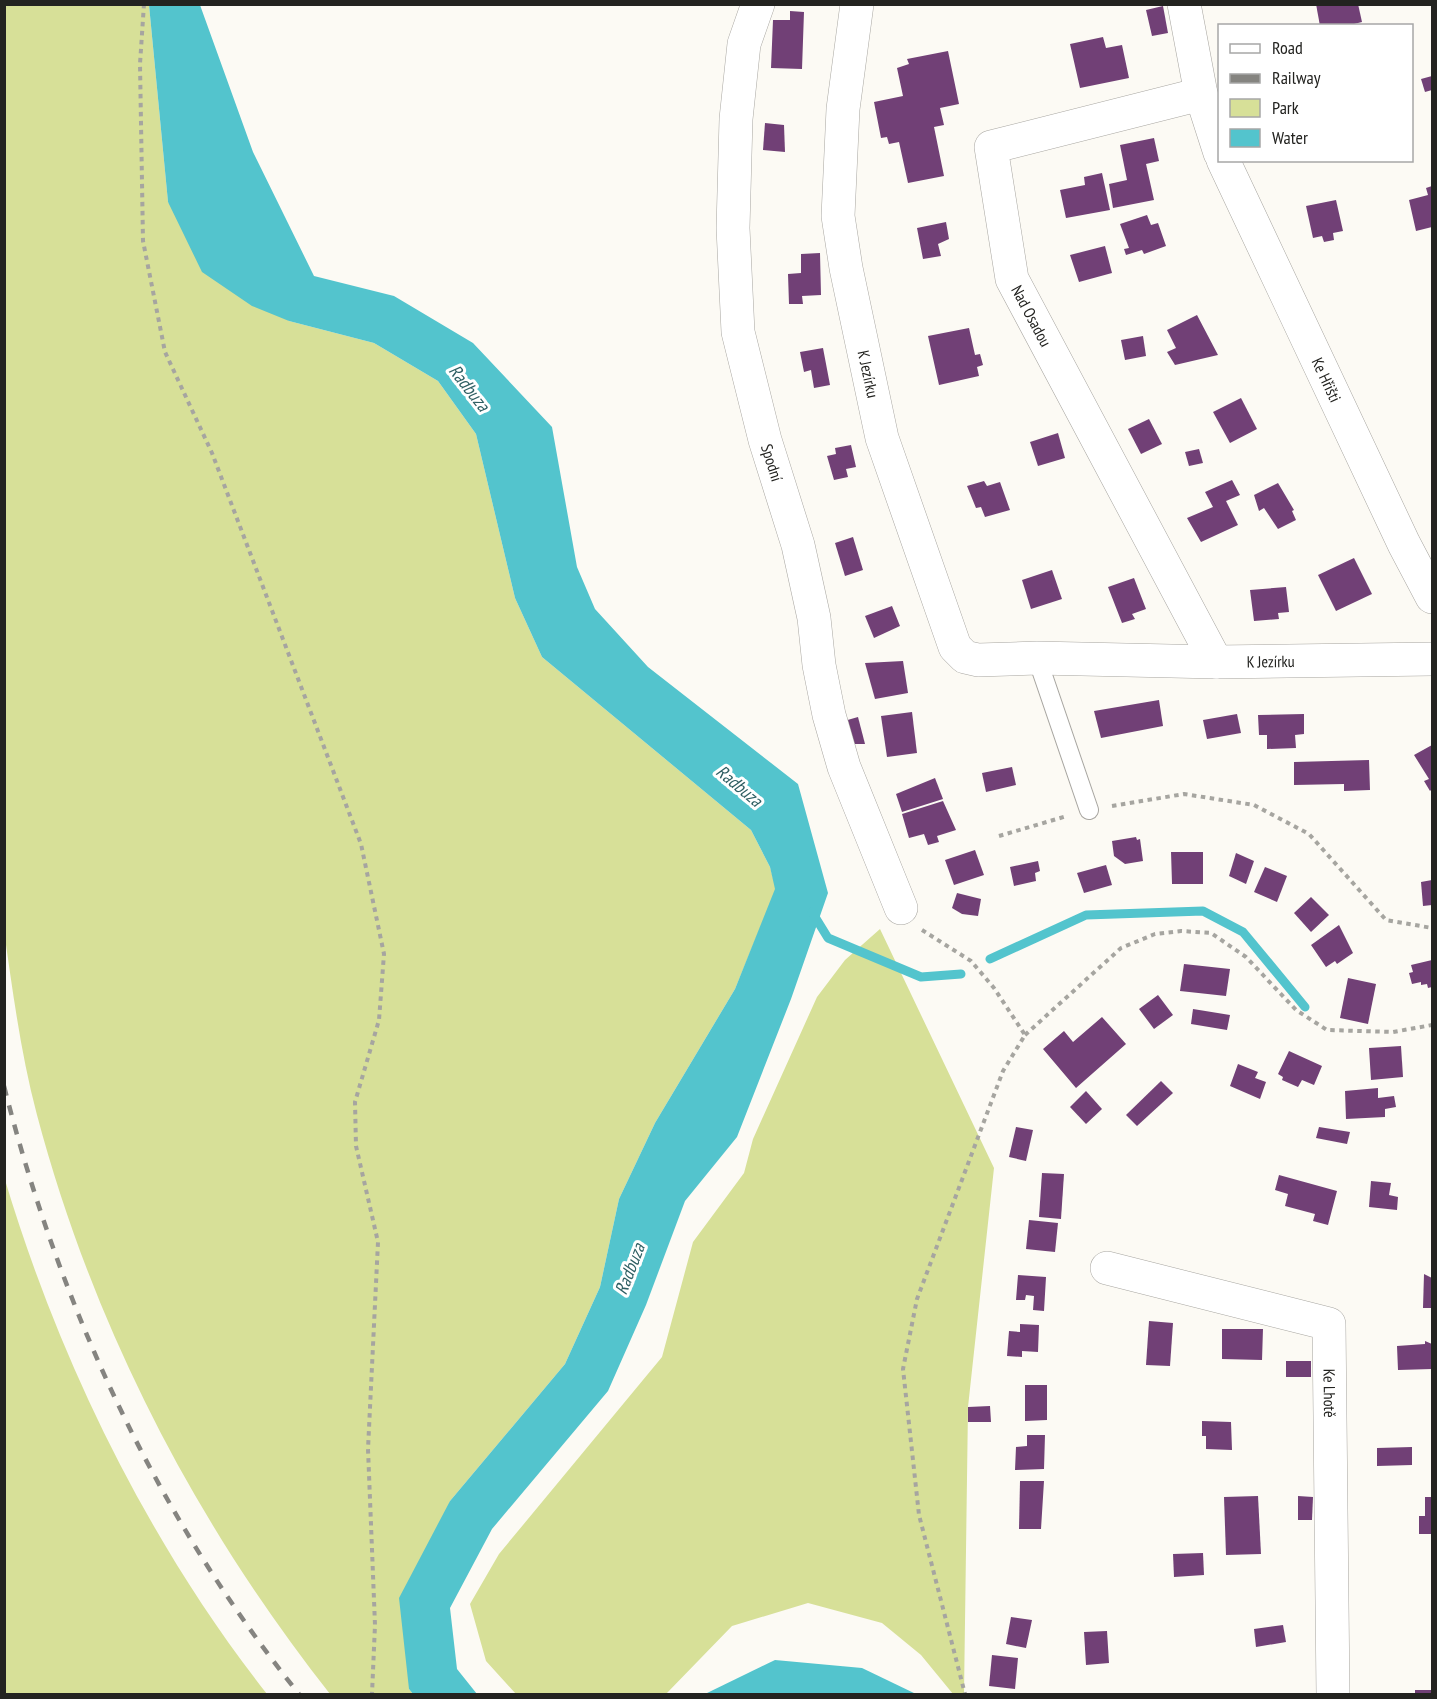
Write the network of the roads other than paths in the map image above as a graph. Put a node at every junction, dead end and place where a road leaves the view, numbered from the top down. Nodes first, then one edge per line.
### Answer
1 (758, 4) edge
2 (857, 4) edge
3 (1184, 4) edge
4 (1201, 94) junction
5 (1218, 147) edge
6 (1224, 162) edge
7 (1432, 597) edge
8 (1037, 658) junction
9 (1432, 659) edge
10 (1216, 662) junction
11 (1089, 810) road end
12 (901, 908) road end
13 (1107, 1268) dead end
14 (1333, 1695) edge

1 - 12 street, Spodní
2 - 8 street, K Jezírku
3 - 4 street
4 - 5 street
4 - 10 street, Nad Osadou
6 - 7 street, Ke Hřišti
8 - 10 street, K Jezírku
8 - 11 lane
9 - 10 street, K Jezírku
13 - 14 street, Ke Lhotě

